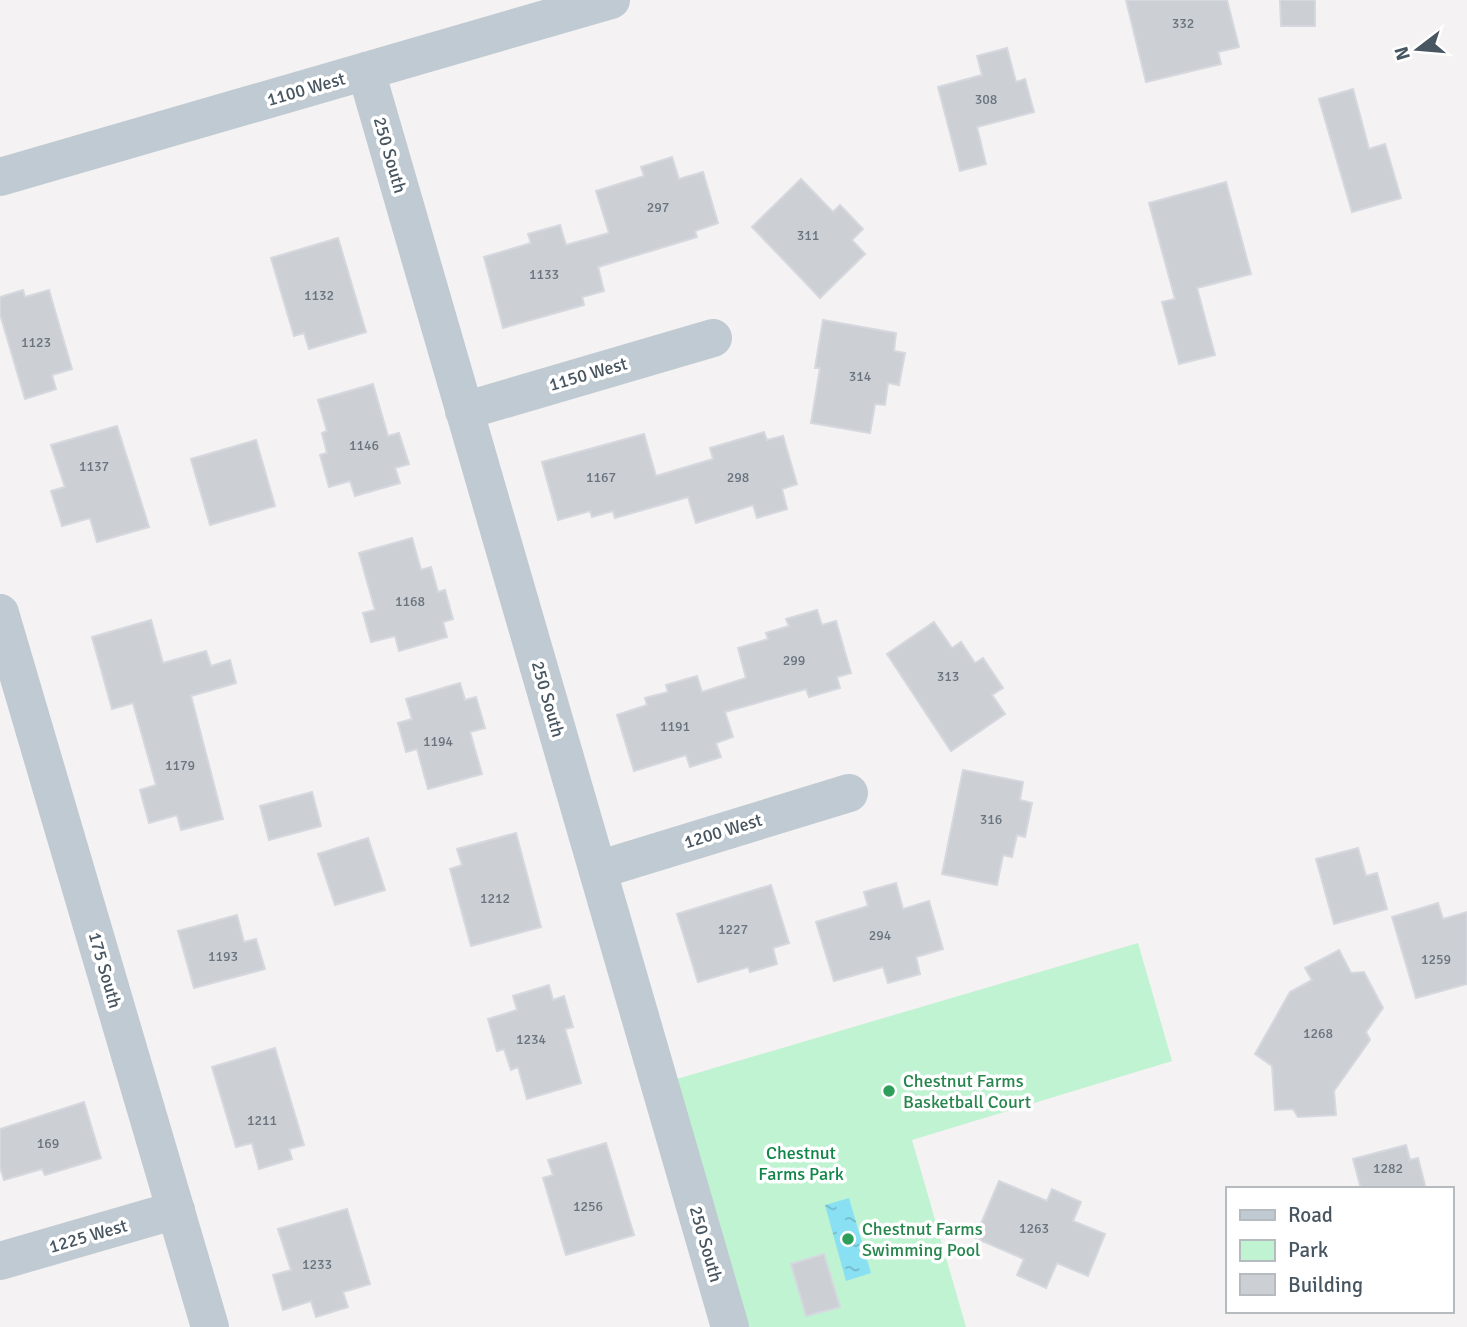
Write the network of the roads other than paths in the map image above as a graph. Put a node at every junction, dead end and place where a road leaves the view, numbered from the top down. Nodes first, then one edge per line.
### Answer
1 (611, 0) edge
2 (366, 71) junction
3 (0, 177) edge
4 (713, 338) dead end
5 (464, 411) junction
6 (0, 613) edge
7 (849, 793) dead end
8 (598, 870) junction
9 (176, 1210) junction
10 (0, 1261) edge
11 (210, 1327) edge
12 (730, 1327) edge

1 - 2 street, 1100 West
2 - 3 street, 1100 West
2 - 5 street, 250 South
4 - 5 street, 1150 West
5 - 8 street, 250 South
6 - 9 street, 175 South
7 - 8 street, 1200 West
8 - 12 street, 250 South
9 - 10 street, 1225 West
9 - 11 street, 175 South

